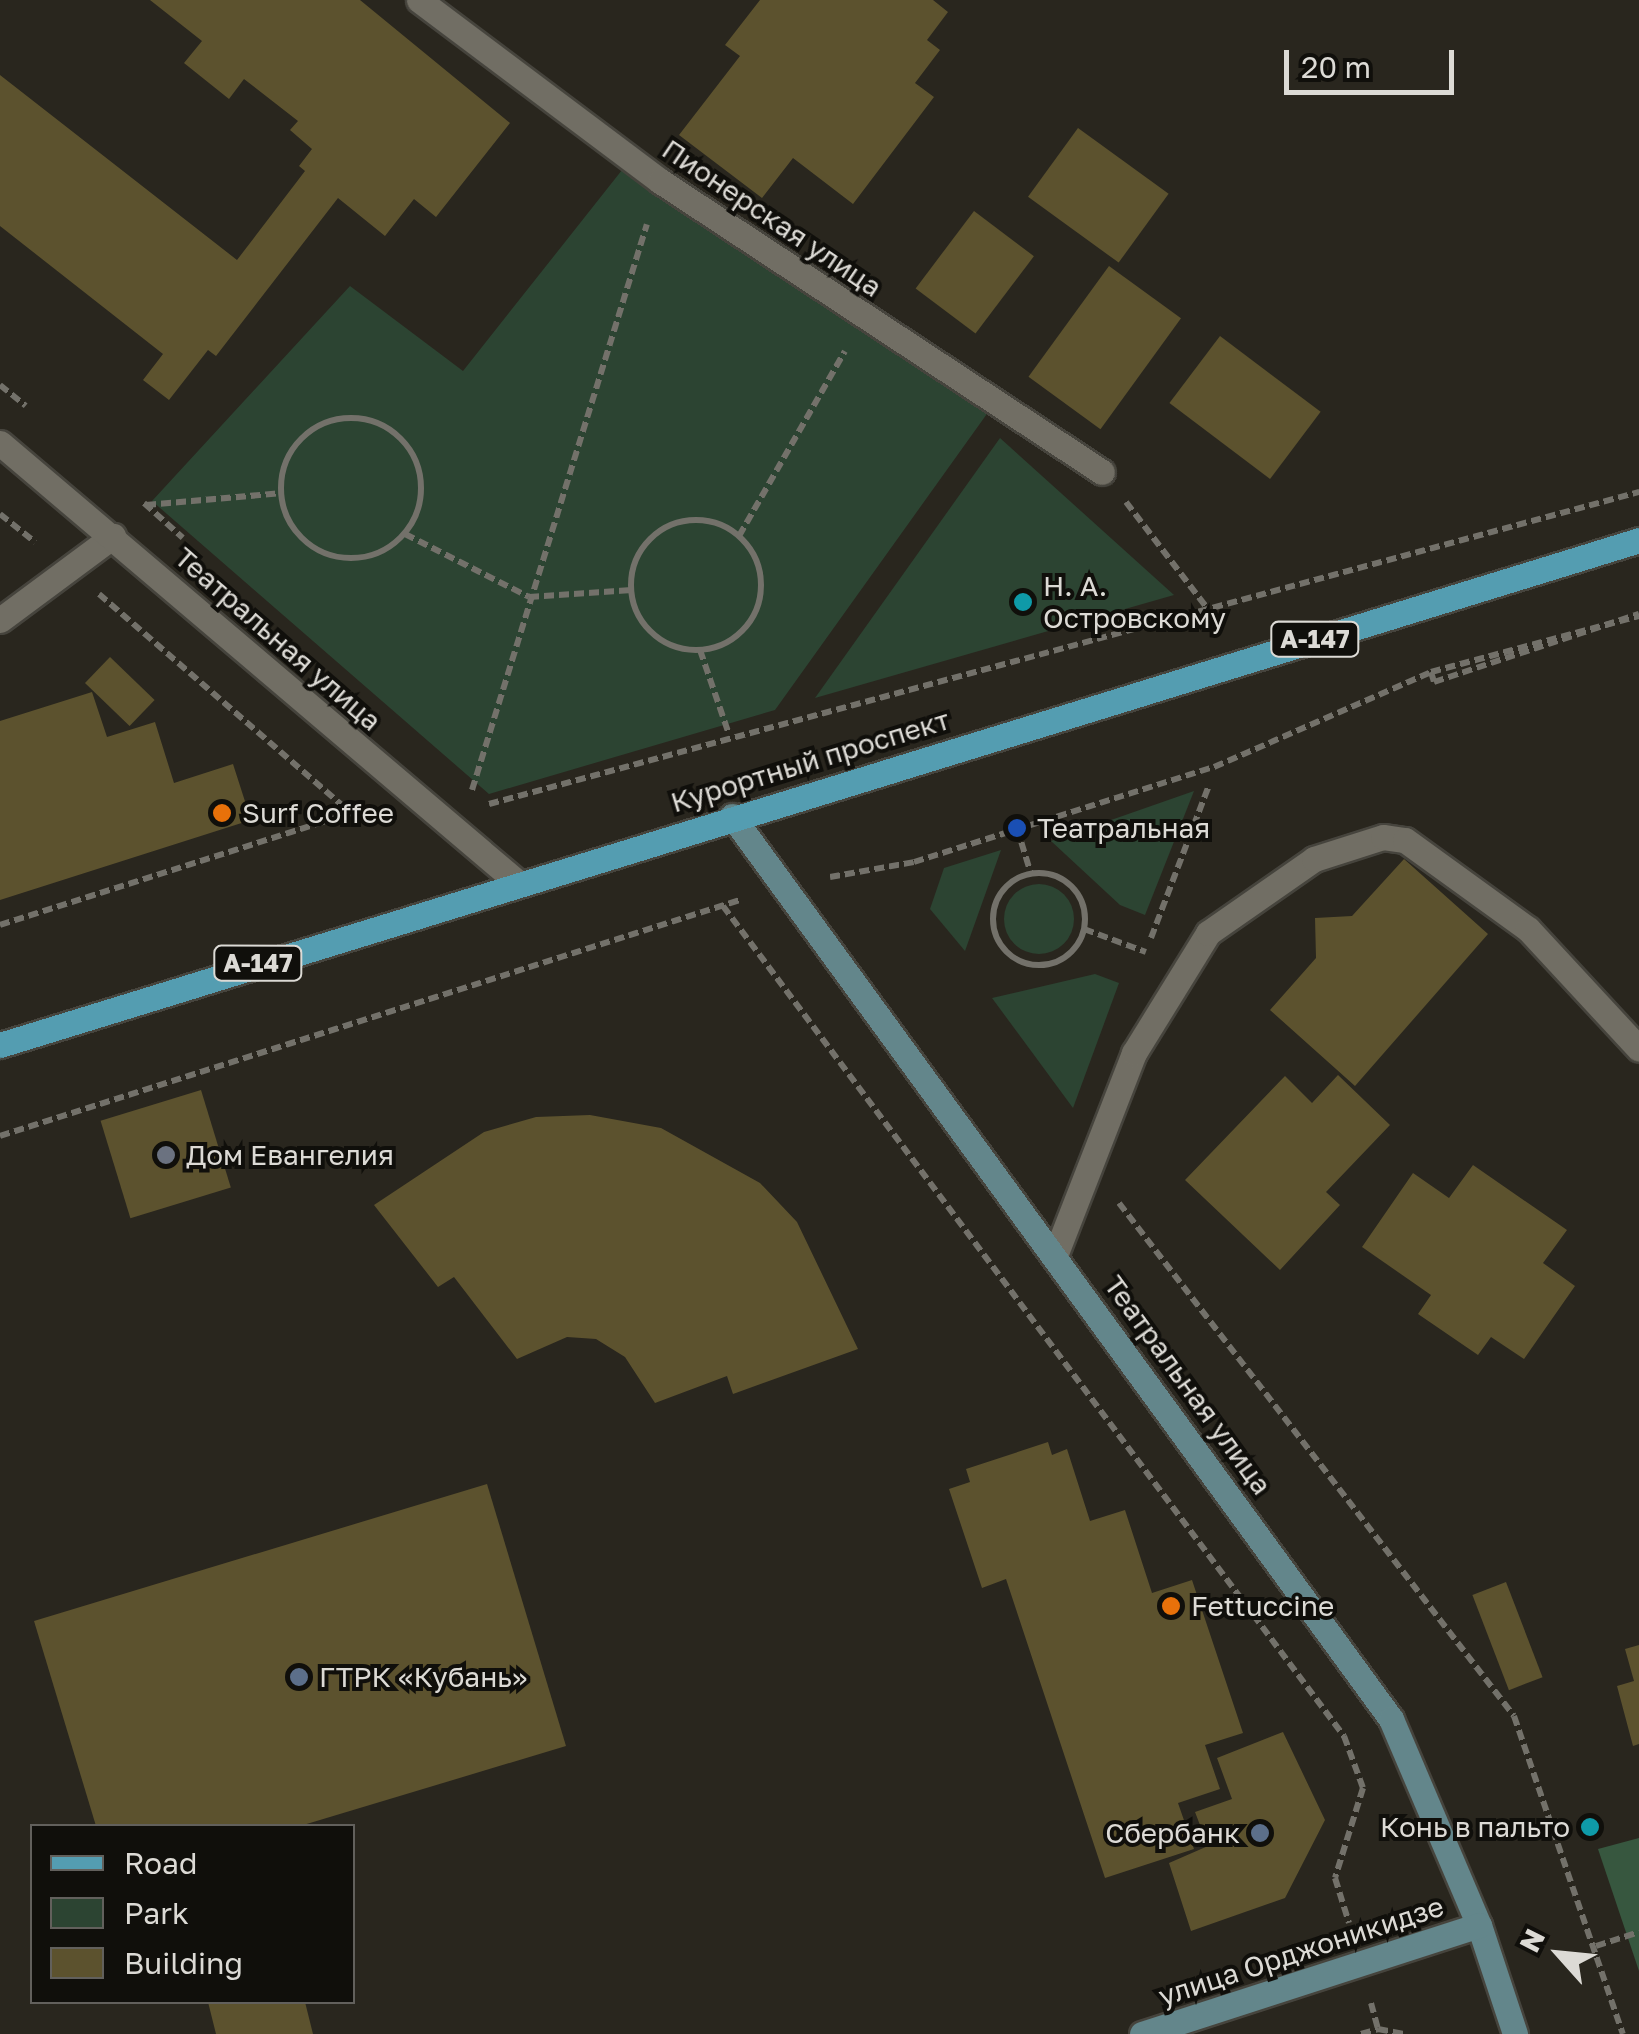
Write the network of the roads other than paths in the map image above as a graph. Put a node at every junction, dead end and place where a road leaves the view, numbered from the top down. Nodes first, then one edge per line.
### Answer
1 (419, 0) edge
2 (0, 443) edge
3 (1102, 472) road end
4 (113, 536) junction
5 (1639, 540) edge
6 (0, 620) edge
7 (732, 816) junction
8 (516, 882) junction
9 (0, 1045) edge
10 (1639, 1049) edge
11 (1056, 1253) junction
12 (1479, 1924) junction
13 (1142, 2034) edge
14 (1515, 2034) edge

1 - 3 street, Пионерская улица
2 - 4 street, Театральная улица
4 - 6 street
4 - 8 street, Театральная улица
5 - 7 main road, Курортный проспект / А-147
7 - 8 main road, Курортный проспект / А-147
7 - 11 main road, Театральная улица
8 - 9 main road, Курортный проспект / А-147
10 - 11 street
11 - 12 main road, Театральная улица
12 - 13 main road, улица Орджоникидзе
12 - 14 main road, Театральная улица

